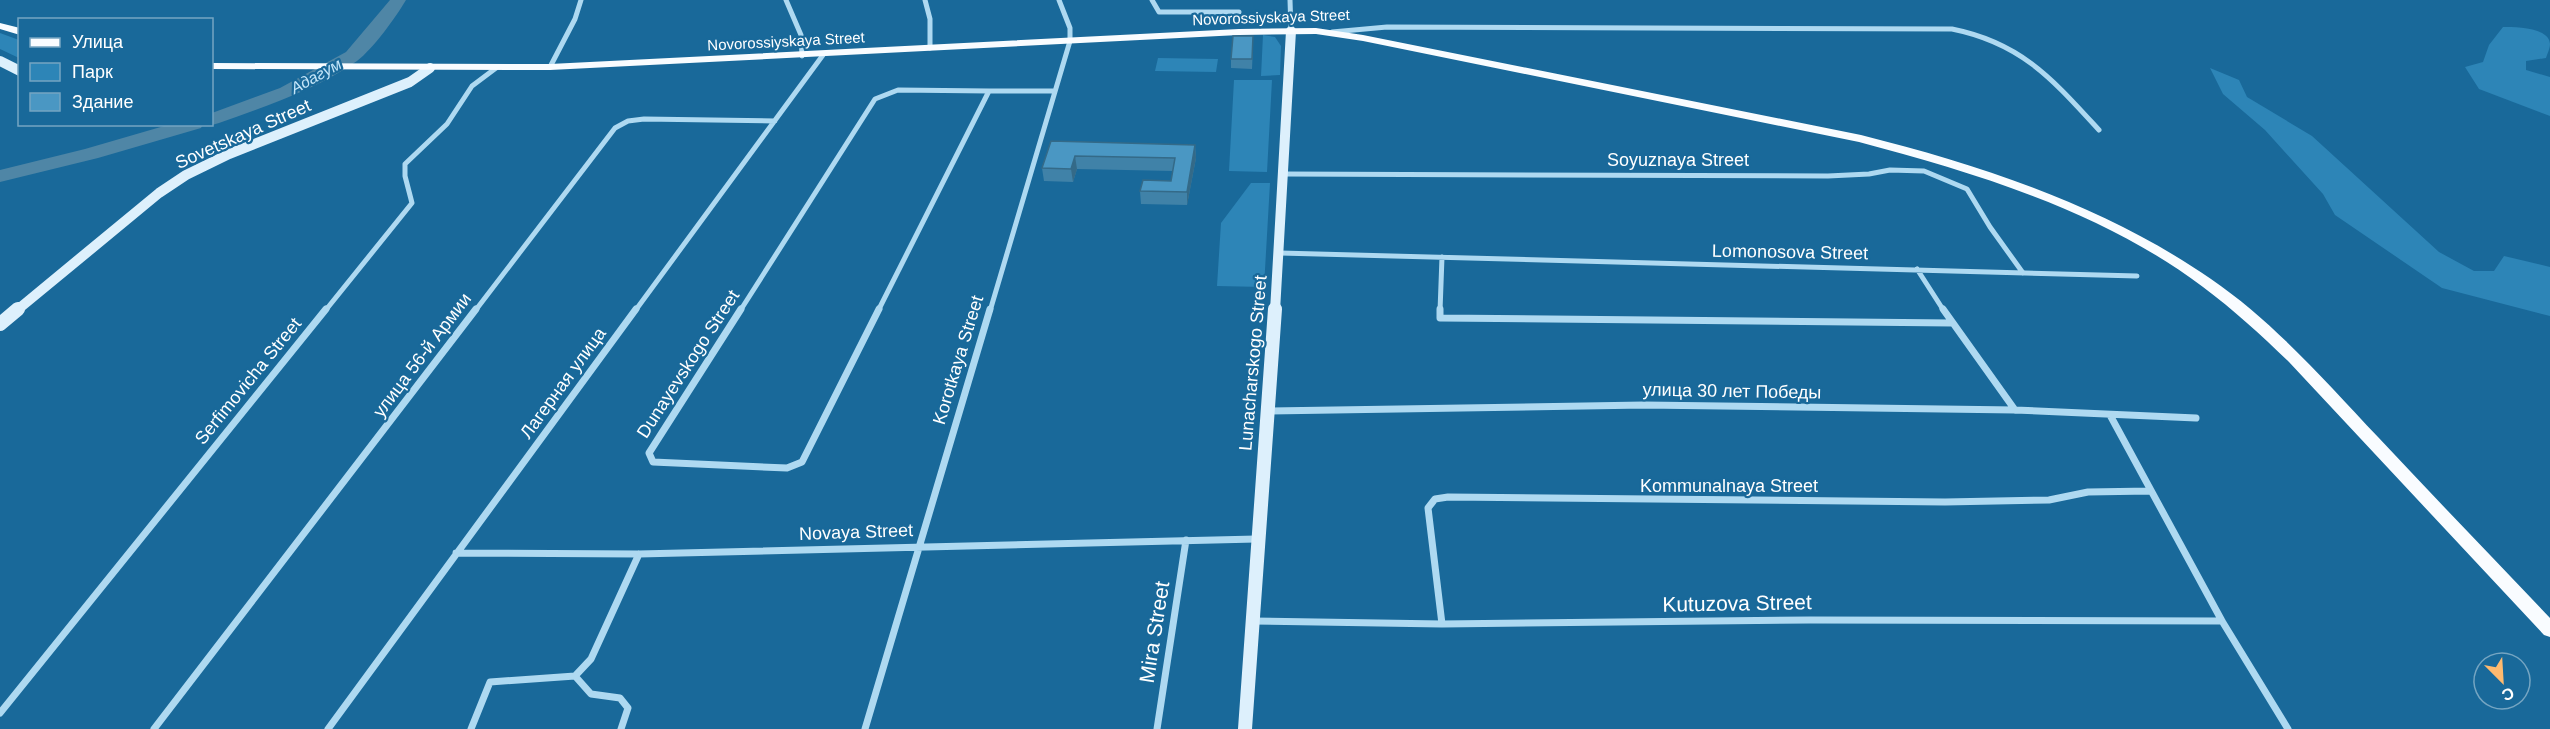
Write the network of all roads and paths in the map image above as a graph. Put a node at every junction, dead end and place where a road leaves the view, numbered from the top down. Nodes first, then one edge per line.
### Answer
1 (581, 0) edge
2 (786, 0) edge
3 (925, 0) edge
4 (1059, 0) edge
5 (1152, 0) edge
6 (1290, 0) edge
7 (1239, 12) dead end
8 (0, 26) edge
9 (1291, 31) junction
10 (18, 32) edge
11 (1332, 32) junction
12 (1070, 40) junction
13 (930, 48) junction
14 (823, 55) junction
15 (802, 56) junction
16 (0, 61) edge
17 (213, 66) edge
18 (550, 67) junction
19 (430, 68) junction
20 (496, 68) junction
21 (18, 70) edge
22 (989, 90) junction
23 (1055, 91) junction
24 (775, 121) junction
25 (2099, 130) dead end
26 (1284, 174) junction
27 (1280, 253) junction
28 (1442, 257) junction
29 (1917, 269) junction
30 (2023, 273) junction
31 (2137, 276) dead end
32 (1952, 323) junction
33 (0, 324) edge
34 (2015, 410) junction
35 (1267, 411) junction
36 (2110, 415) junction
37 (2196, 418) dead end
38 (2150, 491) junction
39 (1256, 539) junction
40 (1186, 540) junction
41 (918, 546) junction
42 (456, 553) junction
43 (639, 554) junction
44 (1252, 621) junction
45 (2223, 621) junction
46 (1442, 624) junction
47 (2550, 630) edge
48 (575, 676) junction
49 (0, 713) edge
50 (154, 729) edge
51 (328, 729) edge
52 (471, 729) edge
53 (621, 729) edge
54 (865, 729) edge
55 (1157, 729) edge
56 (1245, 729) edge
57 (2288, 729) edge

1 - 18 street
2 - 15 street
3 - 13 street
4 - 12 street, Korotkaya Street
5 - 7 street
6 - 9 street, Lunacharskogo Street
8 - 10 main road
9 - 11 main road, Novorossiyskaya Street
9 - 12 main road, Novorossiyskaya Street
9 - 26 main road, Lunacharskogo Street
11 - 25 street, Novorossiyskaya Street
11 - 47 main road
12 - 13 main road, Novorossiyskaya Street
12 - 23 street, Korotkaya Street
13 - 14 main road, Novorossiyskaya Street
14 - 15 main road, Novorossiyskaya Street
14 - 24 street, Лагерная улица
15 - 18 main road, Novorossiyskaya Street
16 - 21 main road
17 - 19 main road, Novorossiyskaya Street
18 - 20 main road, Novorossiyskaya Street
19 - 20 main road, Novorossiyskaya Street
19 - 33 main road, Sovetskaya Street
20 - 49 street, Serfimovicha Street
22 - 22 street, Dunayevskogo Street
22 - 23 street
23 - 41 street, Korotkaya Street
24 - 42 street, Лагерная улица
24 - 50 street, улица 56-й Армии
26 - 27 main road, Lunacharskogo Street
26 - 30 street, Soyuznaya Street
27 - 28 street, Lomonosova Street
27 - 35 main road, Lunacharskogo Street
28 - 29 street, Lomonosova Street
28 - 32 street
29 - 30 street, Lomonosova Street
29 - 32 street
30 - 31 street, Lomonosova Street
32 - 34 street
34 - 35 street, улица 30 лет Победы
34 - 36 street, улица 30 лет Победы
35 - 39 main road, Lunacharskogo Street
36 - 37 street, улица 30 лет Победы
36 - 38 street
38 - 45 street
38 - 46 street, Kommunalnaya Street
39 - 40 street, Novaya Street
39 - 44 main road, Lunacharskogo Street
40 - 41 street, Novaya Street
40 - 55 street, Mira Street
41 - 43 street, Novaya Street
41 - 54 street, Korotkaya Street
42 - 43 street, Novaya Street
42 - 51 street, Лагерная улица
43 - 48 street
44 - 46 street, Kutuzova Street
44 - 56 main road, Lunacharskogo Street
45 - 46 street, Kutuzova Street
45 - 57 street
48 - 52 street
48 - 53 street

